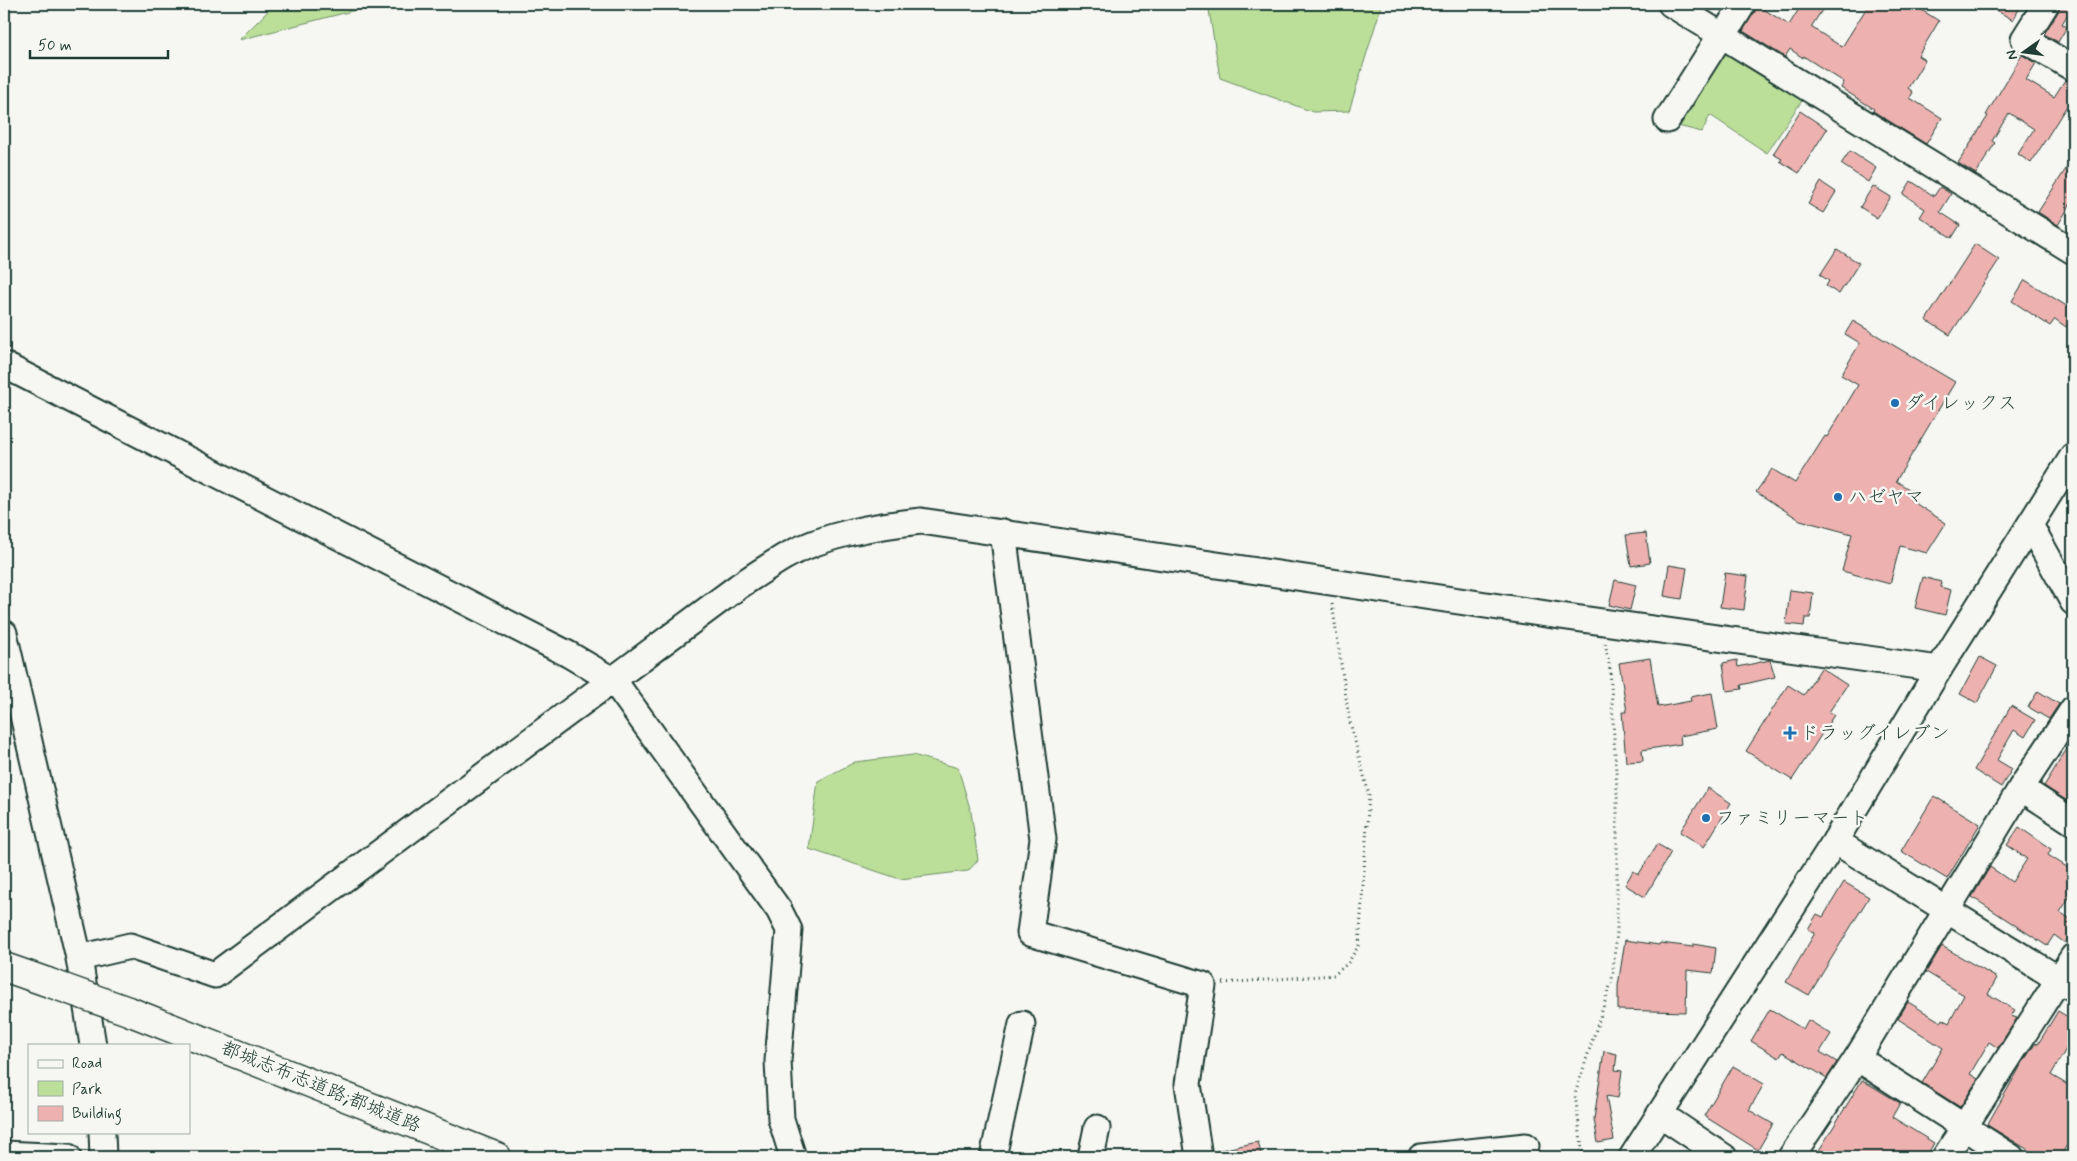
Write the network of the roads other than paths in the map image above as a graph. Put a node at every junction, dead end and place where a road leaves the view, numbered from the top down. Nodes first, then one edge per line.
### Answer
1 (1671, 4) edge
2 (1743, 4) edge
3 (2046, 4) edge
4 (1722, 36) junction
5 (2073, 66) edge
6 (1667, 120) dead end
7 (2073, 251) edge
8 (4, 365) edge
9 (2073, 456) edge
10 (2030, 525) junction
11 (1003, 532) junction
12 (2073, 602) edge
13 (4, 633) edge
14 (1939, 669) junction
15 (8, 677) edge
16 (614, 681) junction
17 (2073, 709) edge
18 (2021, 788) junction
19 (2073, 822) edge
20 (1835, 841) junction
21 (1947, 909) junction
22 (2073, 957) edge
23 (79, 958) junction
24 (4, 968) edge
25 (2066, 983) edge
26 (1022, 1024) dead end
27 (93, 1044) edge
28 (1857, 1058) junction
29 (1660, 1114) junction
30 (1964, 1127) junction
31 (1097, 1128) dead end
32 (102, 1134) edge
33 (1526, 1146) dead end
34 (4, 1154) edge
35 (1483, 1154) edge
36 (68, 1157) edge
37 (103, 1157) edge
38 (497, 1157) edge
39 (793, 1157) edge
40 (992, 1157) edge
41 (1091, 1157) edge
42 (1199, 1157) edge
43 (1421, 1157) edge
44 (1632, 1157) edge
45 (1724, 1157) edge
46 (1791, 1157) edge
47 (1945, 1157) edge
48 (2012, 1157) edge

1 - 4 street
2 - 4 street
3 - 5 street
4 - 6 street
4 - 7 street
8 - 16 street
9 - 10 street
10 - 12 street
10 - 14 street
11 - 14 street
11 - 16 street
11 - 42 street
13 - 15 street
14 - 20 street
15 - 23 street
16 - 23 street
16 - 39 street
17 - 18 street
18 - 19 street
18 - 21 street
20 - 21 street
20 - 29 street
21 - 25 street
21 - 28 street
22 - 25 street
23 - 27 street
24 - 38 highway, 都城志布志道路;都城道路, bridge
25 - 30 street
26 - 40 street
28 - 30 street
28 - 46 street
29 - 44 street
29 - 45 street
30 - 47 street
30 - 48 street
31 - 41 street
32 - 37 street
33 - 35 street
34 - 36 street
35 - 43 street

